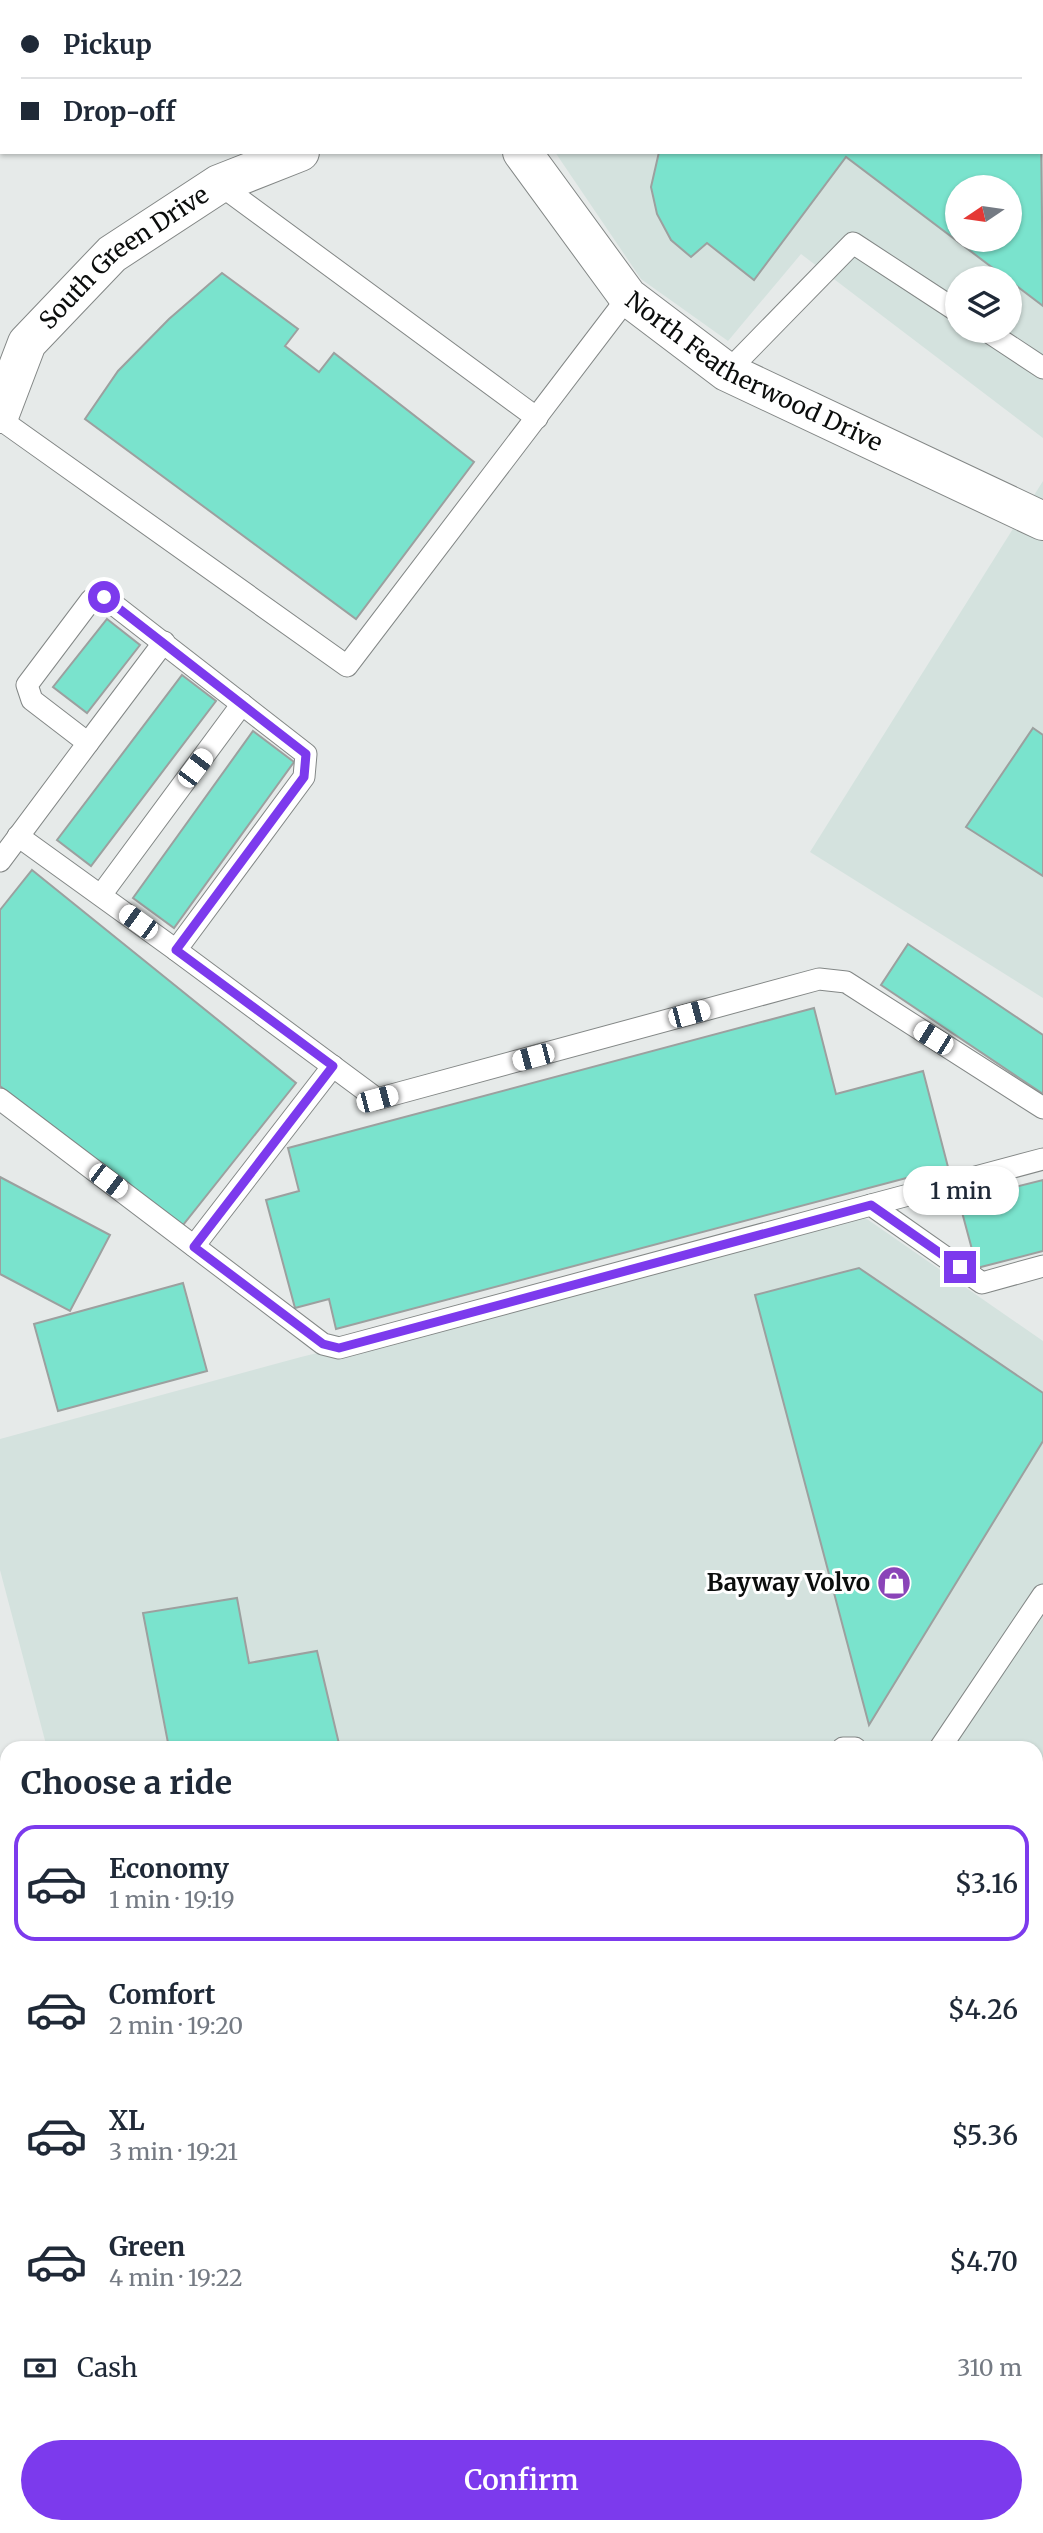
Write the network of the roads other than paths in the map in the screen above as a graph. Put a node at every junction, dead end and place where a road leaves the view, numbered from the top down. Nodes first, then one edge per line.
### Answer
1 (295, 154) edge
2 (527, 154) edge
3 (219, 184) junction
4 (628, 297) junction
5 (945, 304) edge
6 (1004, 343) edge
7 (1043, 368) edge
8 (727, 372) junction
9 (0, 414) edge
10 (537, 418) junction
11 (0, 419) edge
12 (1043, 521) edge
13 (164, 642) junction
14 (242, 704) junction
15 (88, 743) junction
16 (18, 836) junction
17 (0, 861) edge
18 (101, 895) junction
19 (176, 950) junction
20 (333, 1066) junction
21 (0, 1100) edge
22 (1043, 1108) edge
23 (1043, 1159) edge
24 (871, 1205) junction
25 (194, 1247) junction
26 (1043, 1266) edge
27 (1043, 1595) edge
28 (945, 1741) edge

1 - 3 street, South Green Drive
2 - 4 street, North Featherwood Drive
3 - 9 street, South Green Drive
3 - 10 lane
4 - 8 street, North Featherwood Drive
4 - 10 lane
5 - 8 lane
6 - 7 lane
8 - 12 street, North Featherwood Drive
10 - 11 lane
13 - 14 lane
13 - 15 lane
13 - 15 lane
14 - 18 lane
14 - 19 lane
15 - 16 lane
16 - 17 lane
16 - 18 lane
18 - 19 lane
19 - 20 lane
20 - 22 lane
20 - 25 lane
21 - 25 lane
23 - 24 lane
24 - 25 lane
24 - 26 lane
27 - 28 lane

